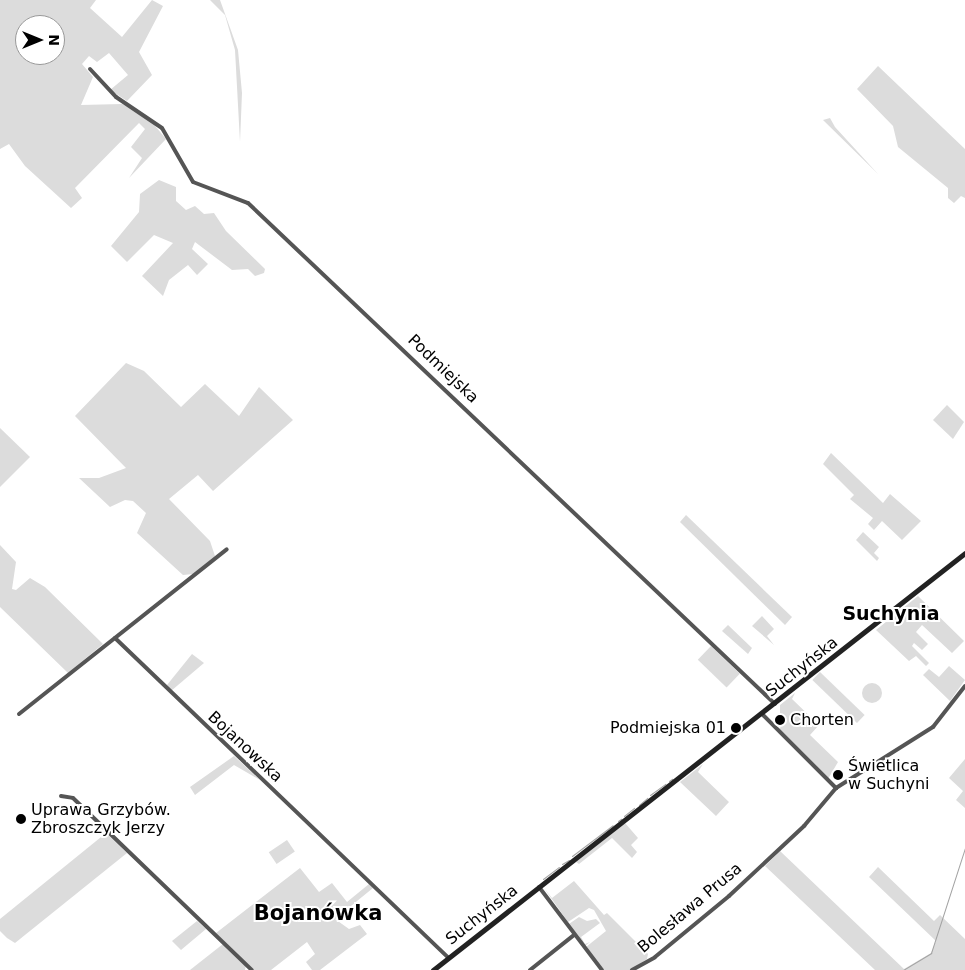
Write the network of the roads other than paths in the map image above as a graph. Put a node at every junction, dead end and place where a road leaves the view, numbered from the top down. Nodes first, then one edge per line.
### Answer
1 (90, 70) dead end
2 (227, 549) dead end
3 (965, 553) edge
4 (115, 638) junction
5 (965, 686) edge
6 (775, 704) junction
7 (19, 714) dead end
8 (762, 714) junction
9 (836, 788) junction
10 (61, 796) dead end
11 (539, 887) junction
12 (574, 936) junction
13 (448, 957) junction
14 (252, 970) edge
15 (433, 970) edge
16 (530, 970) edge
17 (602, 970) edge
18 (632, 970) edge

1 - 6 street, Podmiejska
2 - 4 street
3 - 6 street, Suchyńska
4 - 7 street
4 - 13 street, Bojanowska
5 - 9 street
6 - 8 street, Suchyńska
8 - 9 street
8 - 11 street, Suchyńska
9 - 18 street, Bolesława Prusa
10 - 14 street
11 - 12 street
11 - 13 street, Suchyńska
12 - 16 street
12 - 17 street
13 - 15 street, Suchyńska

